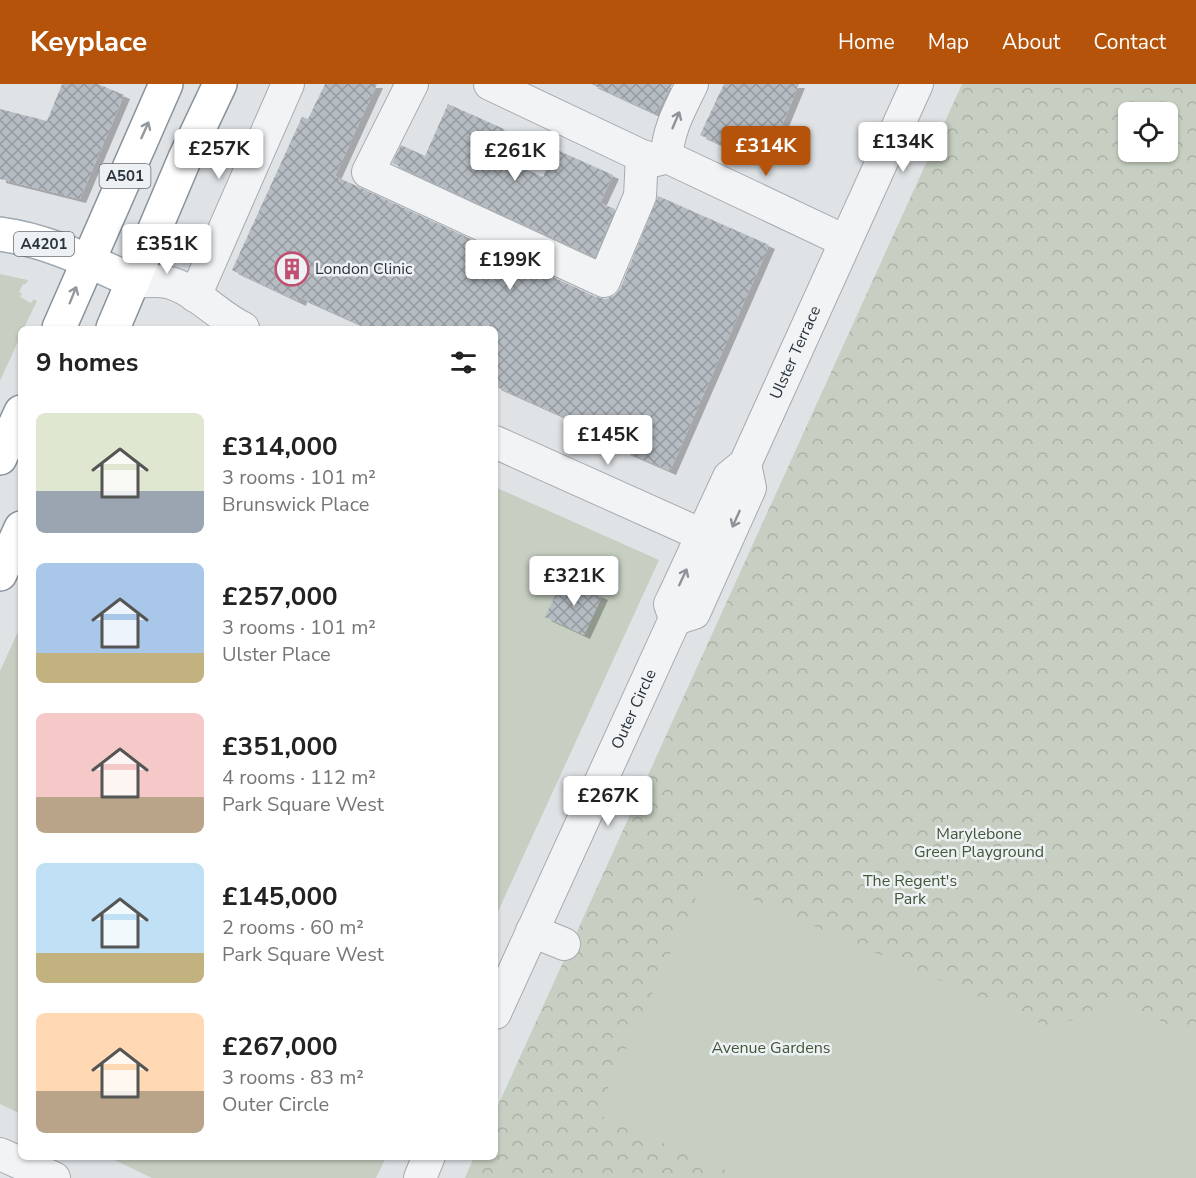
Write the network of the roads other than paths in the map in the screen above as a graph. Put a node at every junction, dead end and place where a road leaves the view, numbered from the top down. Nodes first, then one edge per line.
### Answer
1 (220, 84) edge
2 (288, 84) edge
3 (412, 84) edge
4 (490, 84) edge
5 (692, 84) edge
6 (917, 84) edge
7 (158, 86) edge
8 (654, 157) junction
9 (0, 234) edge
10 (845, 241) junction
11 (87, 261) junction
12 (133, 281) junction
13 (195, 296) junction
14 (236, 325) edge
15 (60, 326) edge
16 (114, 326) edge
17 (18, 419) edge
18 (498, 443) edge
19 (0, 458) edge
20 (745, 464) junction
21 (18, 535) edge
22 (702, 535) junction
23 (0, 574) edge
24 (675, 619) junction
25 (532, 932) junction
26 (564, 944) dead end
27 (498, 1006) edge
28 (0, 1154) edge
29 (427, 1160) edge
30 (54, 1178) edge
31 (420, 1178) edge

1 - 12 main road, A501
2 - 13 street
3 - 8 street
4 - 8 street
8 -> 5 street
6 - 10 street
11 -> 7 main road, A501
8 - 10 street
9 - 11 main road, A4201
10 - 20 street, Ulster Terrace
11 - 12 main road, A4201
15 -> 11 main road, A501
12 - 13 street
12 - 14 street
12 - 16 main road, A501
13 - 14 street
17 - 19 main road
18 - 22 street
20 - 22 street, Ulster Terrace
20 -> 24 street, Ulster Terrace
21 - 23 main road
24 -> 22 street, Outer Circle
24 - 25 street, Outer Circle
25 - 26 street
25 - 27 street, Outer Circle
28 - 30 street
29 - 31 street

